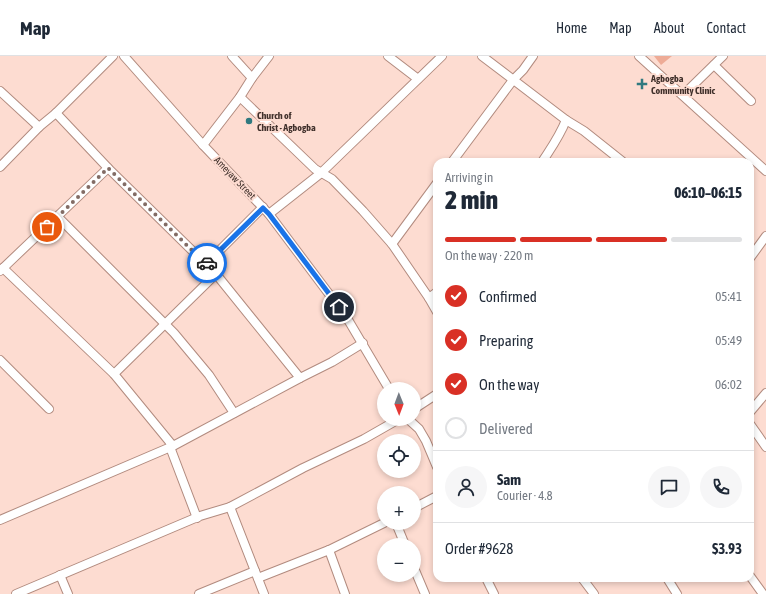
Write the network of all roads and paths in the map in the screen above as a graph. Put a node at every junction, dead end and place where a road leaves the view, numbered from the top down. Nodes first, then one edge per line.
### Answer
1 (113, 56) edge
2 (124, 56) edge
3 (232, 56) edge
4 (269, 56) edge
5 (388, 56) edge
6 (442, 56) edge
7 (482, 56) edge
8 (533, 56) edge
9 (639, 56) edge
10 (723, 56) edge
11 (714, 65) junction
12 (252, 78) junction
13 (418, 79) junction
14 (513, 80) junction
15 (0, 90) edge
16 (683, 95) junction
17 (240, 97) junction
18 (751, 101) dead end
19 (56, 114) junction
20 (566, 120) junction
21 (39, 127) junction
22 (203, 145) junction
23 (455, 158) edge
24 (545, 158) edge
25 (618, 158) edge
26 (752, 158) edge
27 (754, 160) edge
28 (0, 167) edge
29 (108, 168) junction
30 (766, 171) edge
31 (321, 173) junction
32 (433, 188) edge
33 (263, 208) junction
34 (269, 214) junction
35 (58, 217) junction
36 (766, 236) edge
37 (392, 244) junction
38 (754, 252) edge
39 (206, 264) junction
40 (2, 270) edge
41 (216, 274) junction
42 (433, 295) edge
43 (429, 298) junction
44 (433, 305) edge
45 (165, 324) junction
46 (363, 343) junction
47 (0, 360) edge
48 (114, 374) junction
49 (300, 378) junction
50 (385, 382) edge
51 (766, 393) edge
52 (433, 397) edge
53 (421, 405) edge
54 (754, 407) edge
55 (49, 409) dead end
56 (234, 413) junction
57 (386, 426) edge
58 (416, 426) edge
59 (754, 430) edge
60 (172, 446) junction
61 (766, 447) edge
62 (433, 458) edge
63 (433, 498) edge
64 (421, 504) edge
65 (230, 507) junction
66 (197, 518) junction
67 (0, 520) edge
68 (377, 526) edge
69 (329, 550) junction
70 (257, 574) junction
71 (60, 575) junction
72 (754, 581) edge
73 (420, 582) edge
74 (488, 582) edge
75 (585, 582) edge
76 (670, 582) edge
77 (217, 590) edge
78 (16, 594) edge
79 (68, 594) edge
80 (200, 594) edge
81 (264, 594) edge
82 (345, 594) edge
83 (425, 594) edge
84 (494, 594) edge
85 (594, 594) edge
86 (677, 594) edge
87 (764, 594) edge

1 - 19 street
2 - 22 street, Ameyaw Street
3 - 12 street
4 - 12 street
5 - 13 street
6 - 13 street
7 - 14 street
8 - 14 street
9 - 16 street
10 - 11 street
11 - 16 street
11 - 18 street
12 - 17 street
13 - 31 street
14 - 20 street
14 - 23 street
15 - 21 street
16 - 26 street
17 - 22 street
17 - 31 street
19 - 21 street
19 - 29 street
20 - 24 street
20 - 25 street
21 - 28 street
22 - 33 street, Ameyaw Street
27 - 30 street
29 - 35 street
29 - 39 street
31 - 34 street
31 - 37 street
32 - 37 street
33 - 34 street, Ameyaw Street
33 - 39 street
34 - 46 street, Ameyaw Street
35 - 40 street
35 - 45 street
36 - 38 street
37 - 43 street
39 - 41 street
40 - 48 street
41 - 45 street
41 - 49 street
42 - 43 street
43 - 44 street
45 - 48 street
45 - 56 street
46 - 49 street
46 - 50 street, Ameyaw Street
47 - 55 street
48 - 60 street
49 - 56 street
51 - 54 street
52 - 53 street
56 - 60 street
57 - 65 street
58 - 62 street
59 - 61 street
60 - 66 street
60 - 67 street
63 - 64 street
65 - 66 street
65 - 70 street
66 - 71 street
68 - 69 street
69 - 70 street
69 - 82 street
70 - 77 street
70 - 81 street
71 - 78 street
71 - 79 street
72 - 87 street
73 - 83 street
74 - 84 street
75 - 85 street
76 - 86 street
77 - 80 street

